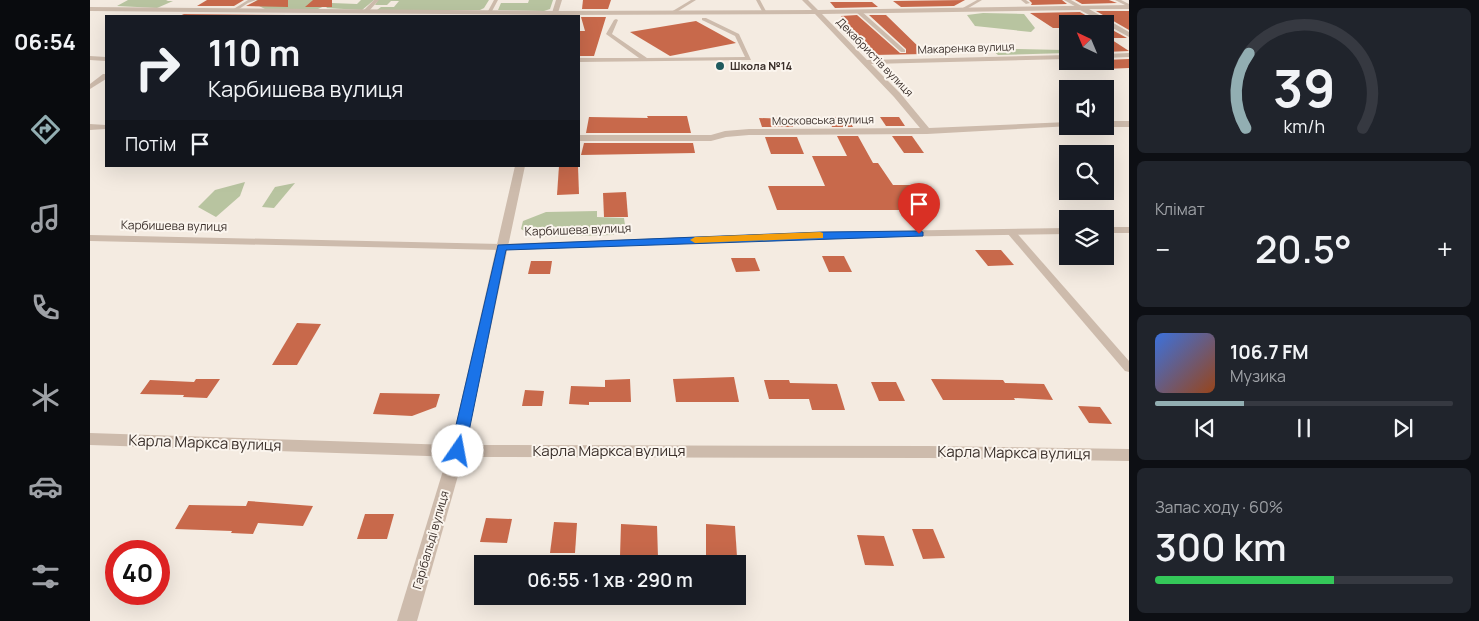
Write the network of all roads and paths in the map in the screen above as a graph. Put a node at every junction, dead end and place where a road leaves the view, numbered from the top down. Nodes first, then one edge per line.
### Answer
1 (254, 0) edge
2 (377, 0) edge
3 (496, 0) edge
4 (559, 0) edge
5 (694, 0) edge
6 (758, 0) edge
7 (806, 0) edge
8 (980, 0) edge
9 (1067, 0) edge
10 (1117, 0) edge
11 (117, 3) dead end
12 (1129, 6) edge
13 (90, 8) edge
14 (1082, 8) junction
15 (105, 9) junction
16 (963, 9) junction
17 (216, 10) junction
18 (234, 10) junction
19 (366, 11) junction
20 (858, 11) junction
21 (489, 12) junction
22 (673, 12) junction
23 (765, 12) junction
24 (815, 12) junction
25 (207, 15) edge
26 (554, 15) edge
27 (90, 16) edge
28 (704, 19) dead end
29 (616, 20) dead end
30 (1129, 35) edge
31 (903, 51) dead end
32 (1129, 55) edge
33 (1114, 56) edge
34 (1059, 57) edge
35 (90, 58) edge
36 (105, 58) edge
37 (580, 60) edge
38 (646, 60) junction
39 (866, 62) junction
40 (105, 77) edge
41 (90, 87) edge
42 (1114, 124) edge
43 (1129, 124) edge
44 (1059, 126) edge
45 (90, 127) edge
46 (105, 127) edge
47 (927, 130) junction
48 (580, 138) edge
49 (520, 167) edge
50 (1114, 230) edge
51 (1129, 230) edge
52 (1059, 231) edge
53 (1010, 232) junction
54 (90, 238) edge
55 (501, 247) junction
56 (1129, 368) edge
57 (90, 440) edge
58 (458, 451) junction
59 (1129, 455) edge
60 (407, 621) edge

1 - 18 lane
2 - 19 lane
3 - 21 lane
4 - 26 street
5 - 22 lane
6 - 23 lane
7 - 24 street, Декабристів вулиця
8 - 16 lane
9 - 14 street
10 - 12 lane
11 - 15 street
12 - 14 street
13 - 15 street
14 - 16 street
14 - 30 street
15 - 17 street
15 - 27 street
16 - 20 street
17 - 18 street
17 - 25 street
18 - 19 street
19 - 21 street
20 - 24 street
20 - 31 lane
21 - 26 street
22 - 23 street
22 - 26 street
23 - 24 street
24 - 39 street, Декабристів вулиця
28 - 38 lane
29 - 38 lane
32 - 33 street
34 - 39 street, Макаренка вулиця
35 - 36 street
37 - 38 lane
39 - 47 street, Декабристів вулиця
40 - 41 street
42 - 43 street
44 - 47 street, Московська вулиця
45 - 46 street
47 - 48 street, Московська вулиця
49 - 55 street, Гарібальді вулиця
50 - 51 street
52 - 53 street, Карбишева вулиця
53 - 55 street, Карбишева вулиця
53 - 56 lane
54 - 55 street, Карбишева вулиця
55 - 58 street, Гарібальді вулиця
57 - 58 street, Карла Маркса вулиця
58 - 59 street, Карла Маркса вулиця
58 - 60 street, Гарібальді вулиця

